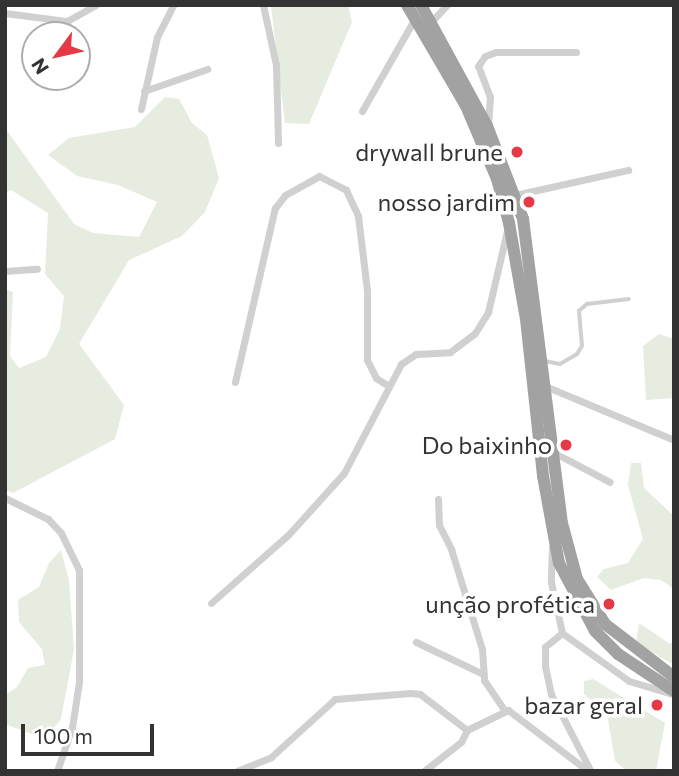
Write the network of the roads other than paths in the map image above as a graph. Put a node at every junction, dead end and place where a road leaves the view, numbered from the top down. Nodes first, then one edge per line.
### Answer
1 (96, 5) edge
2 (173, 5) edge
3 (263, 5) edge
4 (407, 5) edge
5 (421, 5) edge
6 (447, 5) edge
7 (5, 13) edge
8 (415, 18) junction
9 (67, 21) joint
10 (431, 22) junction
11 (576, 52) dead end
12 (208, 69) dead end
13 (144, 92) junction
14 (141, 108) dead end
15 (362, 111) dead end
16 (487, 125) junction
17 (278, 143) dead end
18 (628, 170) dead end
19 (515, 195) junction
20 (509, 223) junction
21 (37, 269) dead end
22 (5, 271) edge
23 (629, 299) dead end
24 (543, 361) junction
25 (235, 382) dead end
26 (389, 386) junction
27 (545, 386) junction
28 (674, 440) edge
29 (552, 452) junction
30 (610, 482) dead end
31 (5, 498) edge
32 (438, 499) dead end
33 (553, 540) junction
34 (211, 603) dead end
35 (562, 632) junction
36 (416, 642) dead end
37 (483, 674) junction
38 (674, 677) edge
39 (674, 693) edge
40 (503, 710) junction
41 (467, 730) junction
42 (57, 771) edge
43 (237, 771) edge
44 (424, 771) edge
45 (589, 771) edge

1 - 9 street
2 - 13 street
3 - 17 street
4 - 8 highway
5 - 10 highway
6 - 10 street
7 - 9 street
8 - 15 street
8 - 20 highway
10 - 16 highway
11 - 16 street
12 - 13 street
13 - 14 street
16 - 19 highway
18 - 19 street
19 - 24 highway
20 - 26 street
20 - 33 highway
21 - 22 street
23 - 24 lane
24 - 27 highway
25 - 26 street
26 - 34 street
27 - 28 street
27 - 29 highway
29 - 30 street
29 - 38 highway
31 - 42 street
32 - 37 street
33 - 35 street
33 - 39 highway
35 - 39 street
35 - 45 street
36 - 37 street
37 - 40 street
40 - 41 street
40 - 45 street
41 - 43 street
41 - 44 street

